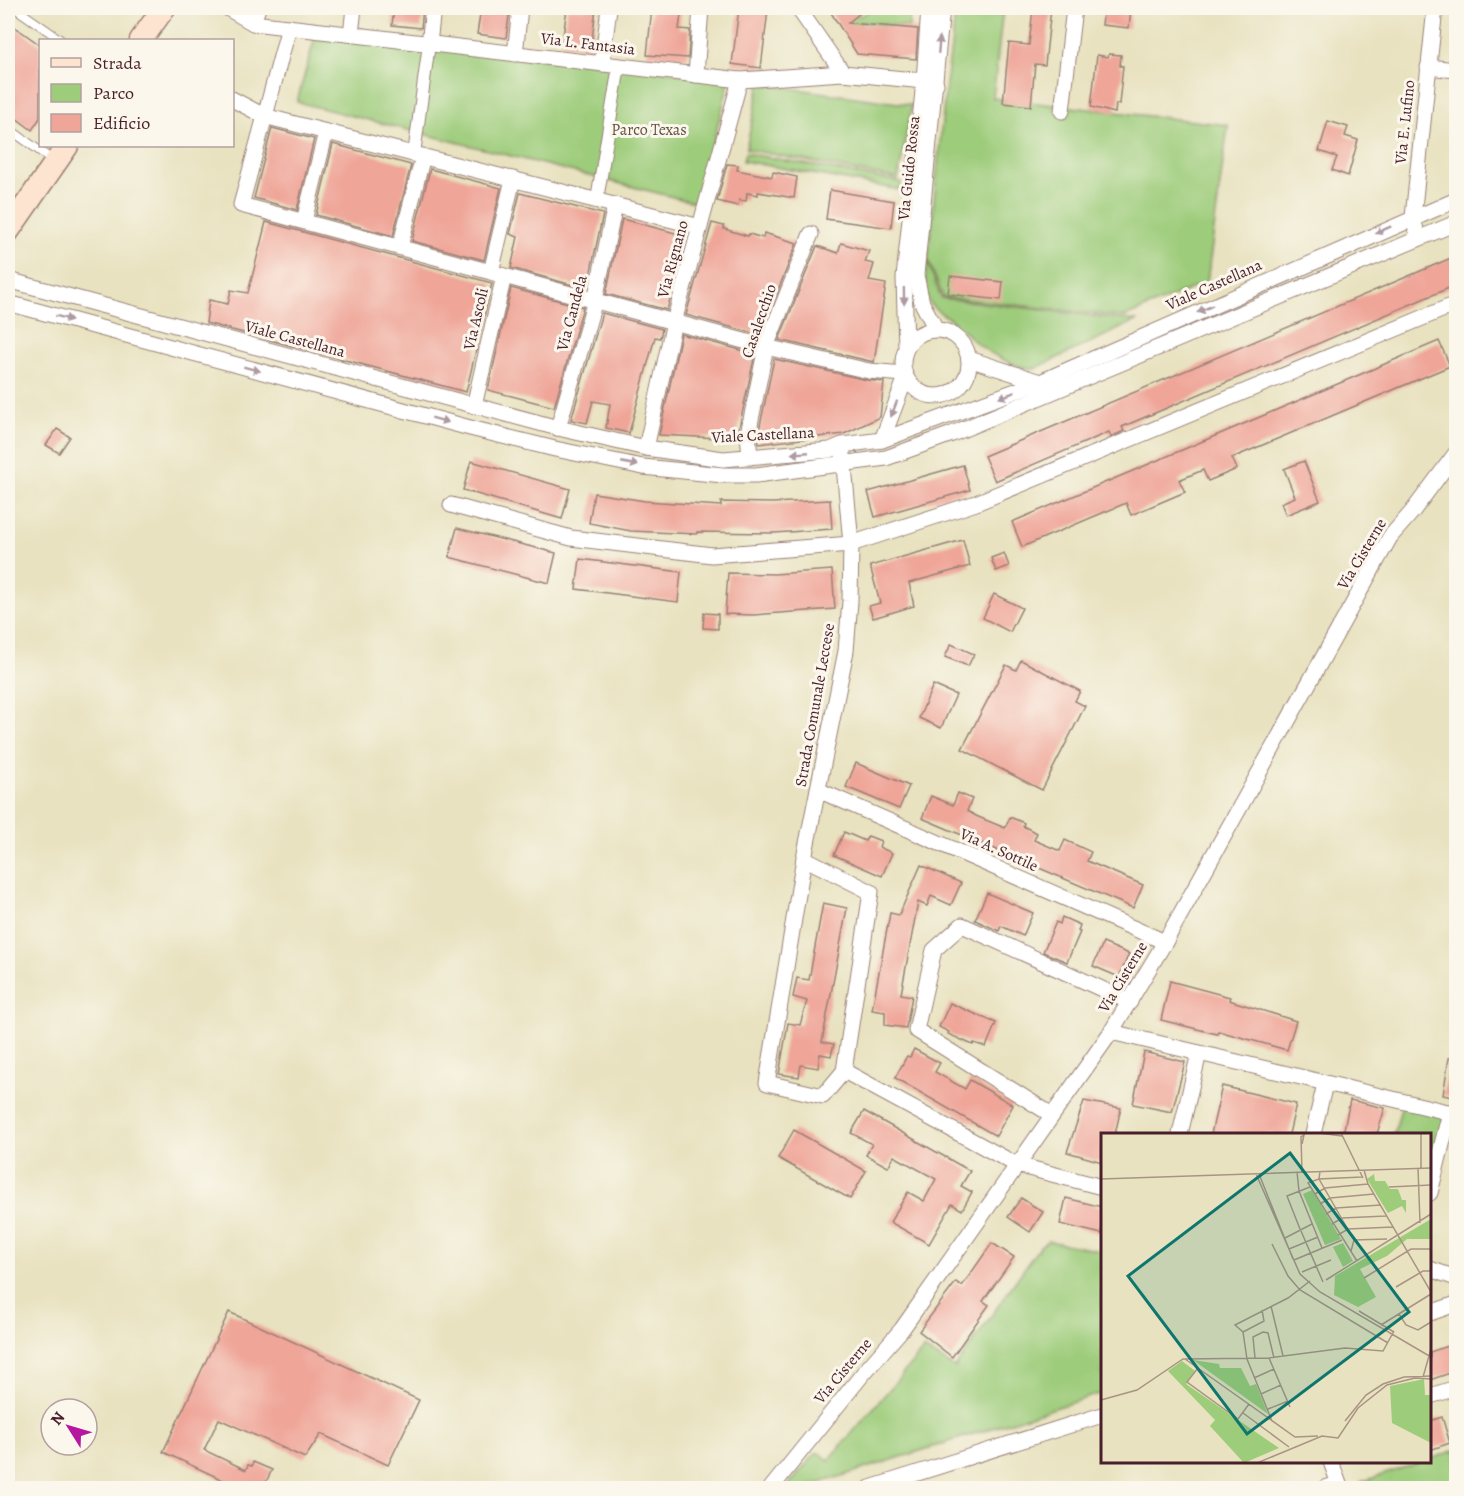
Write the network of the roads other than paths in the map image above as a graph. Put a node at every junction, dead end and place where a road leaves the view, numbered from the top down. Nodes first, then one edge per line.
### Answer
1 (15, 8) edge
2 (164, 8) edge
3 (227, 8) edge
4 (258, 8) edge
5 (354, 8) edge
6 (433, 8) edge
7 (520, 8) edge
8 (609, 8) edge
9 (702, 8) edge
10 (798, 8) edge
11 (929, 8) edge
12 (942, 8) edge
13 (1074, 8) edge
14 (1435, 8) edge
15 (253, 23) junction
16 (289, 27) junction
17 (351, 34) junction
18 (61, 39) edge
19 (142, 39) edge
20 (429, 44) junction
21 (515, 54) junction
22 (602, 64) junction
23 (619, 66) junction
24 (1428, 67) junction
25 (1456, 70) edge
26 (843, 73) junction
27 (696, 75) junction
28 (740, 80) junction
29 (930, 83) junction
30 (234, 100) edge
31 (1062, 111) dead end
32 (264, 116) junction
33 (8, 128) edge
34 (326, 132) junction
35 (39, 143) edge
36 (47, 147) edge
37 (61, 154) edge
38 (419, 155) junction
39 (513, 179) junction
40 (597, 200) junction
41 (1456, 200) edge
42 (615, 205) junction
43 (1413, 217) junction
44 (303, 221) junction
45 (1456, 223) edge
46 (700, 227) junction
47 (8, 231) edge
48 (811, 234) dead end
49 (1418, 239) junction
50 (400, 247) junction
51 (498, 274) junction
52 (8, 280) edge
53 (595, 300) junction
54 (8, 303) edge
55 (1456, 304) edge
56 (674, 322) junction
57 (936, 329) junction
58 (766, 347) junction
59 (906, 348) junction
60 (969, 359) junction
61 (905, 376) junction
62 (1040, 382) junction
63 (946, 395) junction
64 (474, 406) junction
65 (946, 418) junction
66 (558, 428) junction
67 (952, 434) junction
68 (882, 440) junction
69 (842, 445) junction
70 (646, 448) junction
71 (1456, 453) edge
72 (750, 457) junction
73 (844, 464) junction
74 (451, 505) dead end
75 (850, 544) junction
76 (818, 790) junction
77 (804, 858) junction
78 (1165, 942) junction
79 (1130, 1002) junction
80 (1111, 1032) junction
81 (1199, 1053) junction
82 (844, 1071) junction
83 (1325, 1084) junction
84 (1453, 1113) edge
85 (1052, 1115) junction
86 (1180, 1133) edge
87 (1313, 1133) edge
88 (1017, 1165) junction
89 (1101, 1187) edge
90 (1431, 1190) edge
91 (1431, 1269) edge
92 (1456, 1278) edge
93 (1456, 1304) edge
94 (1431, 1313) edge
95 (1456, 1388) edge
96 (1431, 1396) edge
97 (1101, 1415) edge
98 (1332, 1463) edge
99 (771, 1488) edge
100 (870, 1488) edge
101 (1325, 1488) edge

1 - 18 lane
2 - 19 main road
3 - 15 street
4 - 15 street
5 - 17 street
6 - 20 street
7 - 21 street
8 - 22 street
9 - 27 street
10 - 26 street
11 - 29 street
29 -> 12 street, Via Guido Rossa
13 - 31 street
14 - 24 street, Via E. Lufino
15 - 16 street, Via L. Fantasia
16 - 17 street, Via L. Fantasia
16 - 32 street
17 - 20 street, Via L. Fantasia
20 - 21 street, Via L. Fantasia
20 - 38 street
21 - 22 street, Via L. Fantasia
22 - 23 street, Via L. Fantasia
23 - 27 street, Via L. Fantasia
23 - 40 street
24 - 25 street
24 - 43 street, Via E. Lufino
26 - 28 street, Via L. Fantasia
26 - 29 street, Via L. Fantasia
27 - 28 street, Via L. Fantasia
28 - 46 street, Via Rignano
29 - 57 street, Via Guido Rossa
29 -> 59 street
30 - 32 street
32 - 34 street
32 - 44 street
33 - 35 lane
34 - 38 street
34 - 44 street
36 - 37 lane
37 - 47 main road
38 - 39 street
38 - 50 street
39 - 40 street
39 - 51 street, Via Ascoli
40 - 42 street
41 - 43 street, Viale Castellana
42 - 46 street
42 - 53 street, Via Candela
43 - 49 street, Via E. Lufino
43 -> 62 street, Viale Castellana
44 - 50 street
45 - 49 street
46 - 56 street, Via Rignano
48 - 58 street, Casalecchio
49 - 67 street
50 - 51 street
51 - 53 street
51 - 64 street, Via Ascoli
52 - 64 street, Viale Castellana
53 - 56 street
53 - 66 street, Via Candela
54 -> 73 street
55 - 75 street
56 - 58 street
56 - 70 street, Via Rignano
57 - 59 street
57 - 60 street
58 - 61 street
58 - 72 street, Casalecchio
59 - 61 street
60 - 62 street
60 - 63 street
61 - 63 street
61 -> 68 street
62 -> 65 street, Viale Castellana
63 - 65 street
64 - 66 street, Viale Castellana
65 - 67 street
65 - 68 street, Viale Castellana
66 - 70 street, Viale Castellana
67 - 73 street
68 - 69 street, Viale Castellana
69 -> 72 street, Viale Castellana
69 - 73 street, Strada Comunale Leccese
70 - 72 street, Viale Castellana
71 - 78 street, Via Cisterne
73 - 75 street, Strada Comunale Leccese
74 - 75 street
75 - 76 street, Strada Comunale Leccese
76 - 77 street, Strada Comunale Leccese
76 - 78 street, Via A. Sottile
77 - 82 street
77 - 82 street, Strada Comunale Leccese
78 - 79 street, Via Cisterne
79 - 80 street, Via Cisterne
79 - 85 street
80 - 81 street
80 - 85 street, Via Cisterne
81 - 83 street
81 - 86 street
82 - 88 street
83 - 84 street
83 - 87 street
84 - 90 street
85 - 88 street, Via Cisterne
88 - 89 street
88 - 99 street, Via Cisterne
91 - 92 street
93 - 94 street
95 - 96 street
97 - 100 street
98 - 101 street

